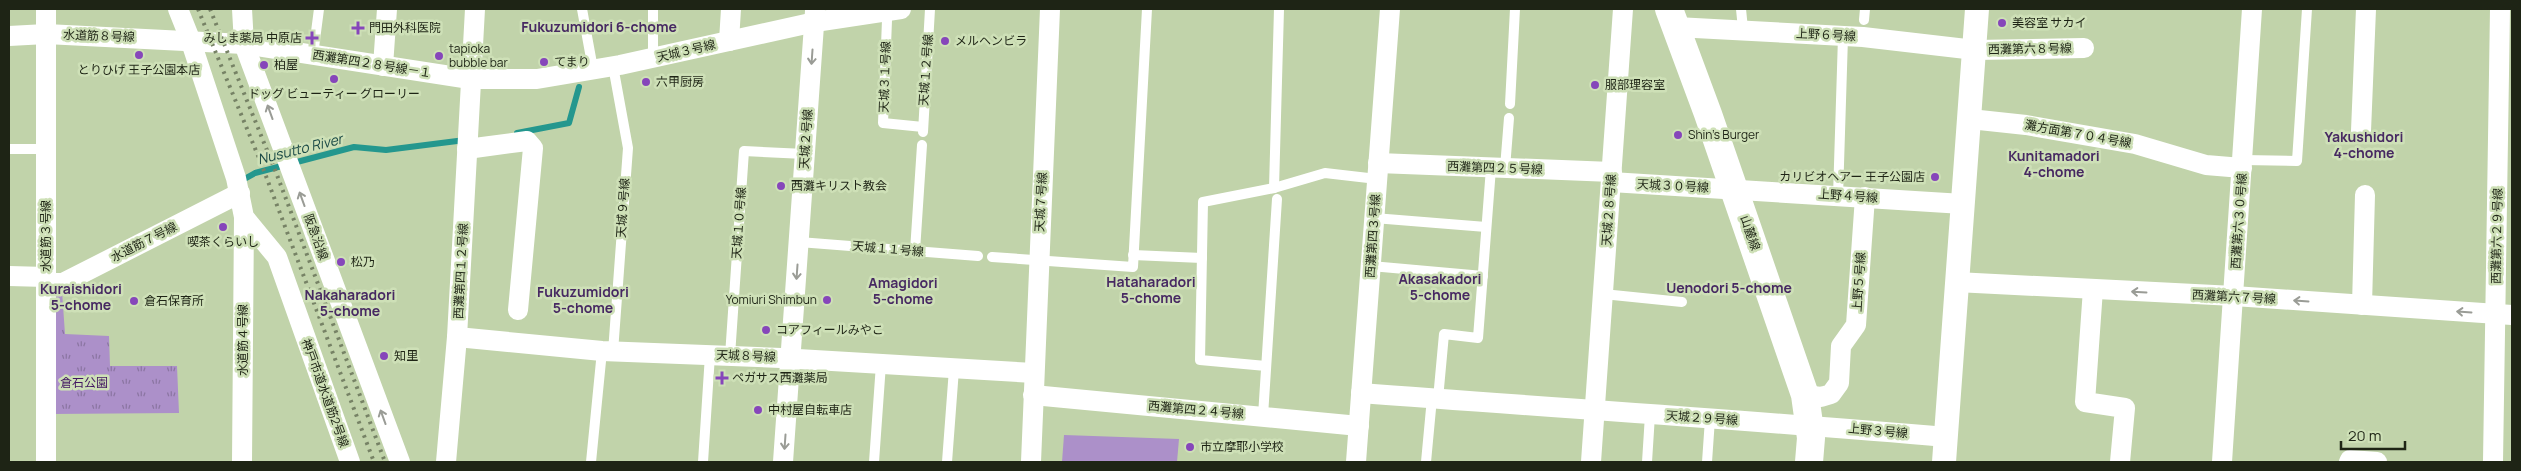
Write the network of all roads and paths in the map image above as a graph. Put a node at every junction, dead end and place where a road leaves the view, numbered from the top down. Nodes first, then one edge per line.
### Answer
1 (46, 9) edge
2 (178, 9) edge
3 (242, 9) edge
4 (318, 9) edge
5 (387, 9) edge
6 (475, 9) edge
7 (582, 9) edge
8 (653, 9) edge
9 (730, 9) edge
10 (930, 9) edge
11 (1050, 9) edge
12 (1147, 9) edge
13 (1279, 9) edge
14 (1390, 9) edge
15 (1515, 9) edge
16 (1623, 9) edge
17 (1741, 9) edge
18 (1865, 9) edge
19 (1977, 9) edge
20 (2252, 9) edge
21 (2308, 9) edge
22 (2366, 9) edge
23 (2500, 9) edge
24 (815, 15) edge
25 (894, 15) edge
26 (1672, 18) edge
27 (1864, 20) dead end
28 (1743, 29) junction
29 (46, 34) junction
30 (9, 36) edge
31 (1843, 37) junction
32 (190, 39) junction
33 (729, 41) junction
34 (244, 44) junction
35 (2084, 48) dead end
36 (1975, 50) junction
37 (314, 55) junction
38 (653, 58) junction
39 (382, 66) junction
40 (613, 66) junction
41 (593, 69) junction
42 (470, 79) junction
43 (1510, 104) dead end
44 (1509, 118) dead end
45 (1970, 119) junction
46 (923, 129) joint
47 (2361, 131) dead end
48 (922, 145) dead end
49 (467, 148) junction
50 (9, 149) edge
51 (46, 149) junction
52 (805, 154) junction
53 (2242, 164) junction
54 (1498, 168) junction
55 (1378, 171) junction
56 (1611, 177) junction
57 (239, 187) junction
58 (1274, 188) junction
59 (1734, 189) junction
60 (1838, 196) junction
61 (2366, 196) dead end
62 (1864, 197) junction
63 (1277, 199) dead end
64 (1962, 204) junction
65 (244, 217) junction
66 (1374, 218) junction
67 (1486, 227) junction
68 (799, 242) junction
69 (915, 251) junction
70 (1134, 255) junction
71 (978, 256) dead end
72 (992, 257) dead end
73 (1202, 258) junction
74 (1039, 261) junction
75 (1371, 266) junction
76 (9, 276) edge
77 (1483, 276) junction
78 (46, 280) junction
79 (1956, 282) junction
80 (2094, 289) junction
81 (1603, 294) junction
82 (2234, 296) junction
83 (1682, 302) dead end
84 (2362, 305) junction
85 (518, 310) dead end
86 (2504, 315) edge
87 (457, 337) junction
88 (608, 351) junction
89 (720, 355) junction
90 (790, 358) junction
91 (881, 364) junction
92 (1266, 366) junction
93 (954, 369) junction
94 (1034, 373) junction
95 (1362, 393) junction
96 (1033, 395) junction
97 (1805, 395) junction
98 (1435, 398) junction
99 (1594, 411) junction
100 (1650, 415) junction
101 (1263, 416) junction
102 (1710, 418) junction
103 (2503, 418) edge
104 (1809, 425) junction
105 (1359, 426) junction
106 (1946, 437) junction
107 (46, 462) edge
108 (242, 462) edge
109 (350, 462) edge
110 (400, 462) edge
111 (446, 462) edge
112 (591, 462) edge
113 (703, 462) edge
114 (784, 462) edge
115 (874, 462) edge
116 (947, 462) edge
117 (1031, 462) edge
118 (1356, 462) edge
119 (1426, 462) edge
120 (1590, 462) edge
121 (1646, 462) edge
122 (1706, 462) edge
123 (1809, 462) edge
124 (1944, 462) edge
125 (2120, 462) edge
126 (2222, 462) edge
127 (2350, 462) edge
128 (2377, 462) edge
129 (2493, 462) edge

1 - 29 street, 水道筋３号線
2 - 32 street
3 - 34 street, 阪急沿線
4 - 37 lane
5 - 39 street
6 - 42 street, 西灘第四１２号線
7 - 41 lane
8 - 38 lane
9 - 33 street
10 - 46 lane, 天城１２号線
11 - 74 street, 天城７号線
12 - 70 lane
13 - 58 lane
14 - 55 street, 西灘第四３号線
15 - 43 lane
16 - 56 street, 天城２８号線
17 - 28 lane
18 - 27 lane
19 - 36 street
20 - 53 street, 西灘第六３０号線
21 - 53 lane
22 - 47 street
23 - 86 street, 西灘第六２９号線
24 - 25 street, 天城３号線
24 - 33 street, 天城３号線
24 -> 52 street, 天城２号線
25 - 46 lane, 天城３１号線
26 - 28 street, 上野６号線
26 - 59 main road, 山麓線
28 - 31 street, 上野６号線
29 - 30 street, 水道筋８号線
29 - 32 street, 水道筋８号線
29 - 51 street, 水道筋３号線
31 - 36 street, 上野６号線
31 - 60 lane
32 - 34 street, 水道筋８号線
32 - 57 street
33 - 38 street, 天城３号線
34 - 37 street, 西灘第四２８号線－１
110 -> 34 street, 阪急沿線
35 - 36 street, 西灘第六８号線
36 - 45 street
37 - 39 street, 西灘第四２８号線－１
38 - 40 street, 天城３号線
39 - 42 street, 西灘第四２８号線－１
40 - 41 street, 天城３号線
40 - 88 lane, 天城９号線
41 - 42 street, 天城３号線
42 - 49 street, 西灘第四１２号線
44 - 54 lane
45 - 53 street, 灘方面第７０４号線
45 - 64 street
48 - 69 lane
49 - 85 street
49 - 87 street, 西灘第四１２号線
50 - 51 lane
51 - 78 street, 水道筋３号線
52 - 68 street, 天城２号線
52 - 89 lane, 天城１０号線
53 - 82 street, 西灘第六３０号線
54 - 55 street, 西灘第四２５号線
54 - 56 street, 西灘第四２５号線
54 - 67 lane
55 - 58 lane
55 - 66 street, 西灘第四３号線
56 - 59 street, 天城３０号線
56 - 81 street, 天城２８号線
57 - 65 street
57 - 78 street, 水道筋７号線
58 - 73 lane
59 - 60 street, 上野４号線
59 - 97 main road, 山麓線
60 - 62 street, 上野４号線
61 - 84 street
62 - 64 street, 上野４号線
62 - 97 street, 上野５号線
63 - 92 lane
64 - 79 street
65 - 108 street, 水道筋４号線
65 - 109 street, 神戸市道水道筋2号線
66 - 67 lane
66 - 75 street, 西灘第四３号線
67 - 77 lane
68 - 69 lane, 天城１１号線
68 -> 90 street, 天城２号線
69 - 71 lane, 天城１１号線
70 - 73 lane
70 - 74 lane
72 - 74 lane
73 - 92 lane
74 - 94 street, 天城７号線
75 - 77 lane
75 - 95 street, 西灘第四３号線
76 - 78 street, 水道筋７号線
77 - 98 lane
78 - 107 street, 水道筋３号線
79 - 80 street, 西灘第六７号線
79 - 106 street
82 -> 80 street, 西灘第六７号線
80 - 125 street
81 - 83 lane
81 - 99 street, 天城２８号線
84 -> 82 street, 西灘第六７号線
82 - 126 street, 西灘第六３０号線
86 -> 84 street, 西灘第六７号線
86 - 103 street, 西灘第六２９号線
87 - 88 street, 天城８号線
87 - 111 street, 西灘第四１２号線
88 - 89 street, 天城８号線
88 - 112 lane, 天城９号線
89 - 90 street, 天城８号線
89 - 113 lane
90 - 91 street, 天城８号線
90 -> 114 street, 天城２号線
91 - 93 street, 天城８号線
91 - 115 lane
92 - 101 lane
93 - 94 street, 天城８号線
93 - 116 lane
94 - 96 street, 天城７号線
95 - 98 street
95 - 105 street, 西灘第四３号線
96 - 101 street, 西灘第四２４号線
96 - 117 street, 天城７号線
97 - 104 main road, 山麓線
98 - 99 street
98 - 119 lane
99 - 100 street, 天城２９号線
99 - 120 street, 天城２８号線
100 - 102 street, 天城２９号線
100 - 121 lane
101 - 105 street, 西灘第四２４号線
102 - 104 street, 天城２９号線
102 - 122 lane
103 - 129 street, 西灘第六２９号線
104 - 106 street, 上野３号線
104 - 123 main road, 山麓線
105 - 118 street, 西灘第四３号線
106 - 124 street
127 - 128 street

